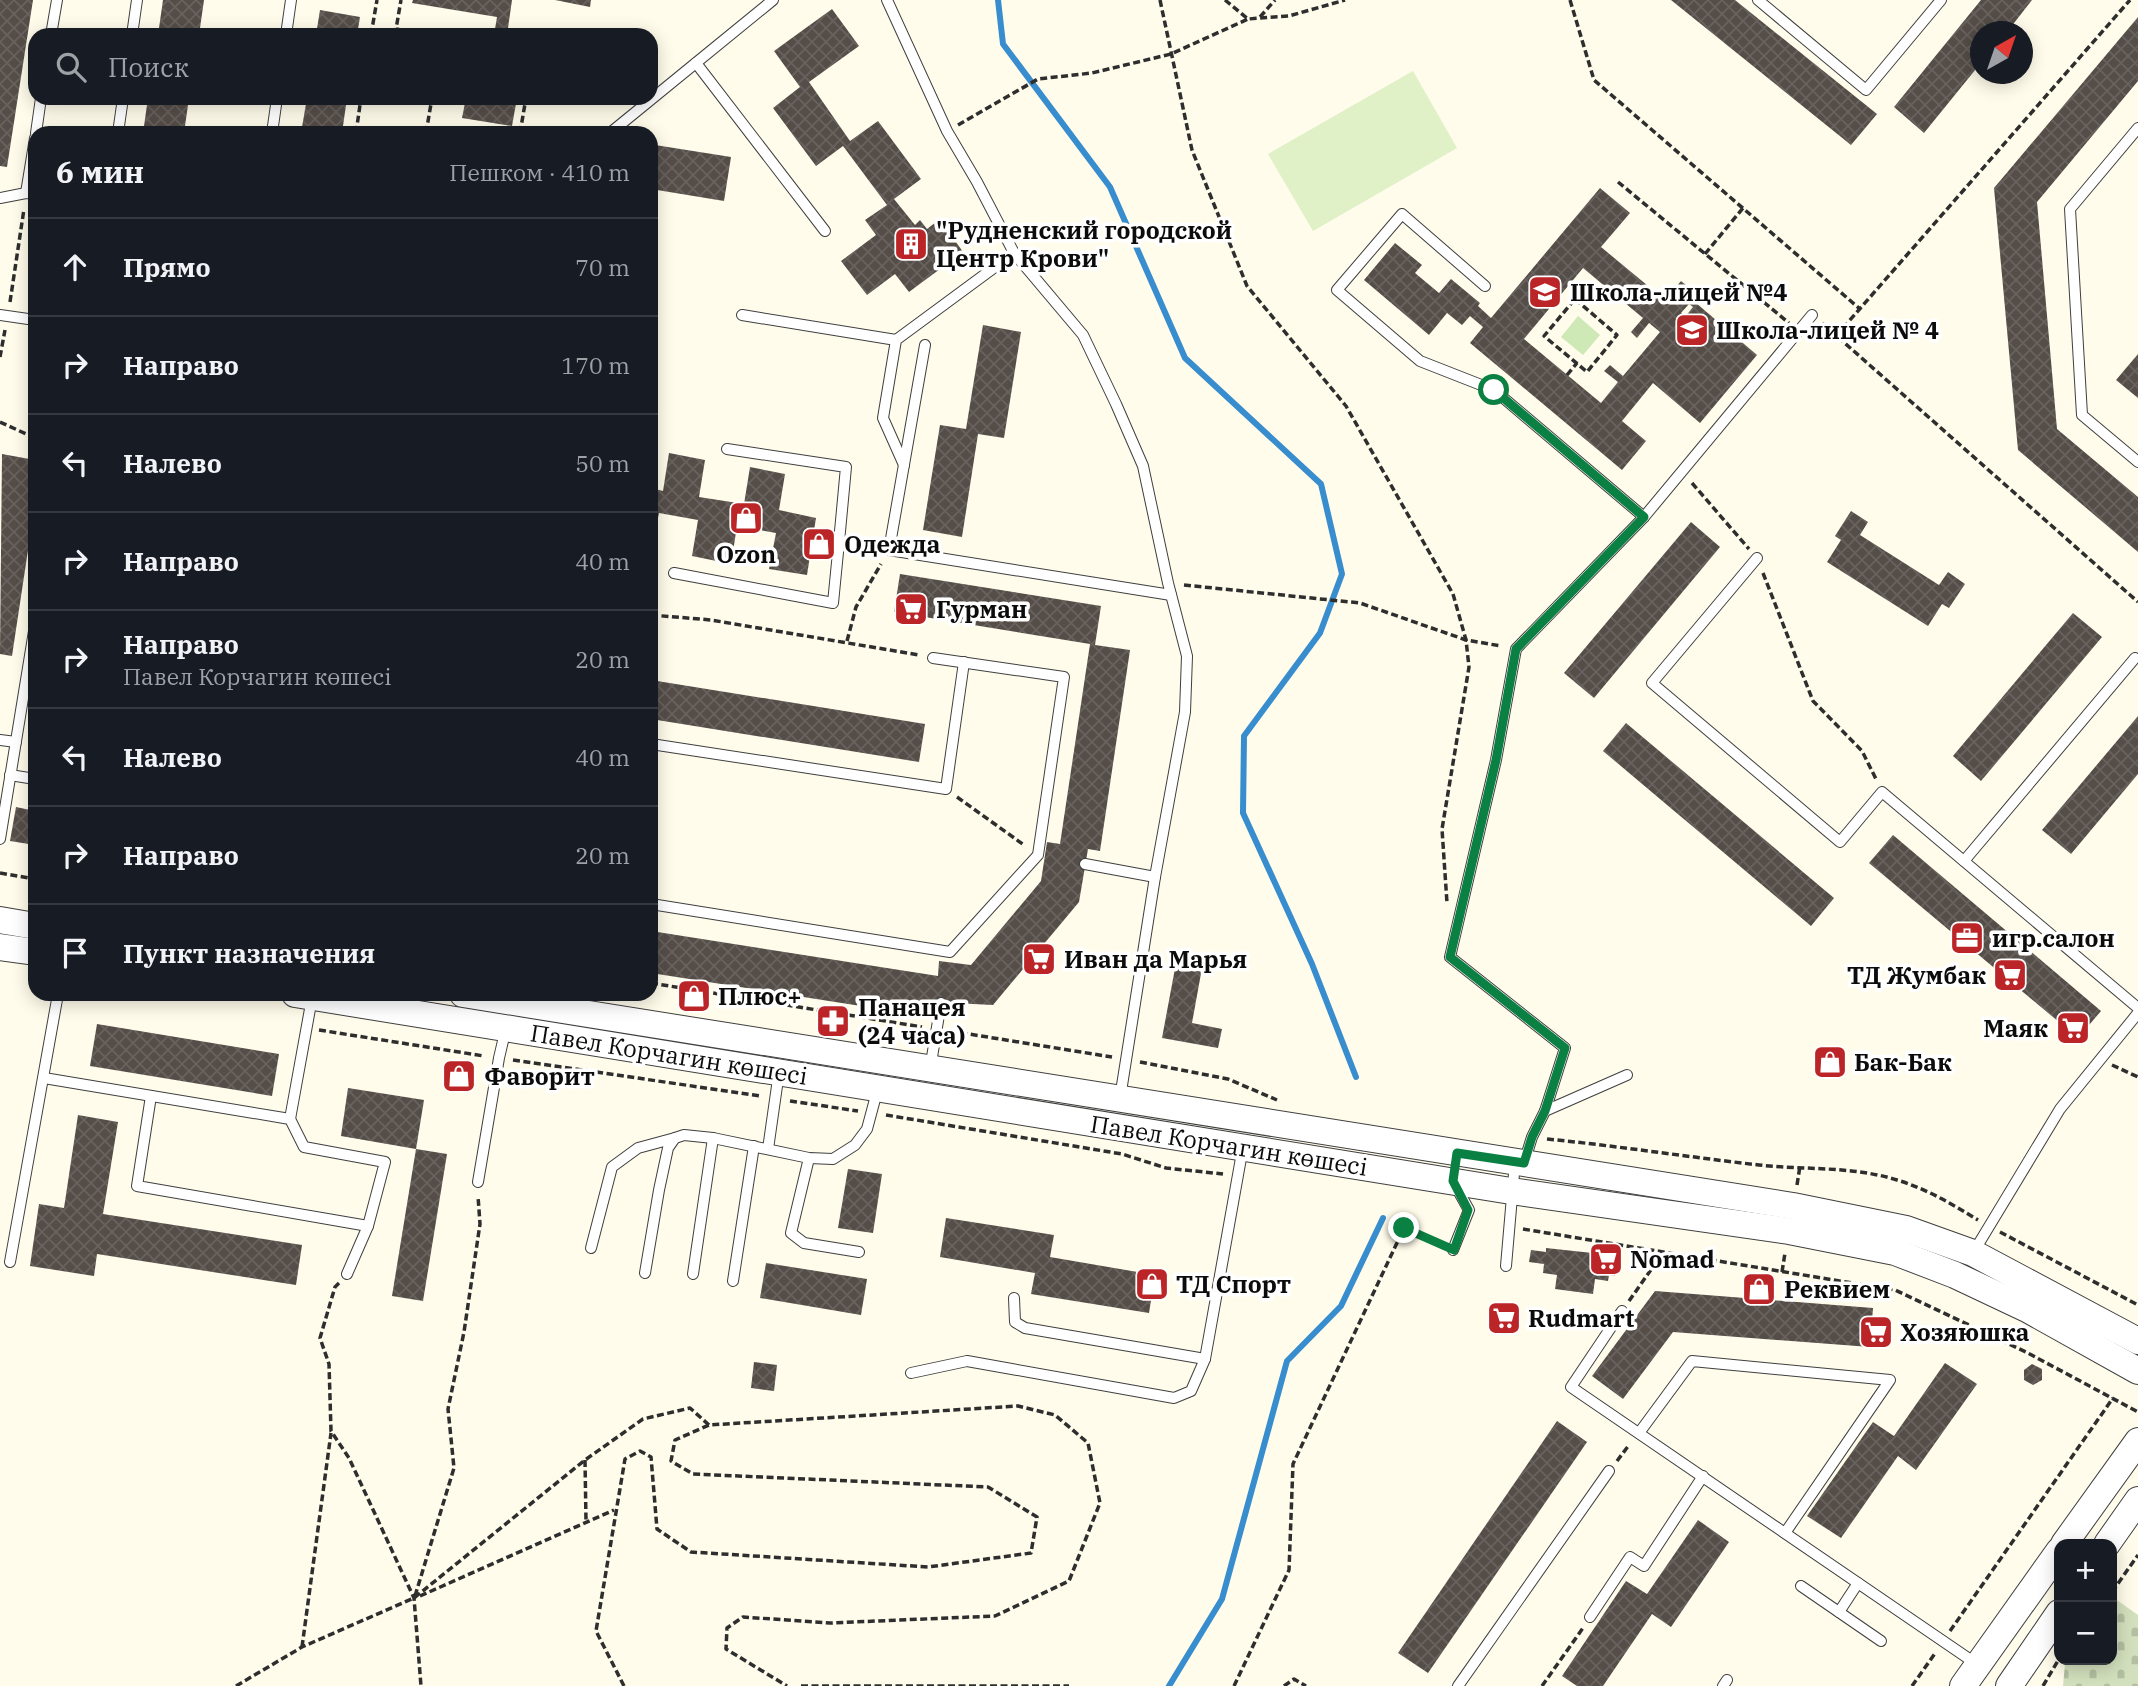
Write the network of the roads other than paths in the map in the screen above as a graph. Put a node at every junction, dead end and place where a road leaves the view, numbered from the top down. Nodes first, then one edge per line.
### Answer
1 (57, 0) edge
2 (137, 0) edge
3 (291, 0) edge
4 (773, 0) edge
5 (887, 0) edge
6 (1758, 0) edge
7 (1941, 0) edge
8 (52, 28) edge
9 (133, 28) edge
10 (287, 28) edge
11 (696, 63) junction
12 (658, 94) edge
13 (40, 105) edge
14 (122, 105) edge
15 (276, 105) edge
16 (644, 105) edge
17 (36, 126) edge
18 (119, 126) edge
19 (273, 126) edge
20 (619, 126) edge
21 (2138, 128) edge
22 (28, 194) edge
23 (0, 198) edge
24 (825, 231) dead end
25 (1014, 253) junction
26 (1485, 286) dead end
27 (742, 315) dead end
28 (1812, 315) road end
29 (4, 316) edge
30 (28, 319) edge
31 (896, 340) junction
32 (925, 345) dead end
33 (727, 449) dead end
34 (2138, 462) edge
35 (904, 465) junction
36 (1644, 517) junction
37 (839, 542) junction
38 (889, 550) junction
39 (1757, 558) road end
40 (674, 573) dead end
41 (1171, 595) junction
42 (933, 658) road end
43 (2135, 658) dead end
44 (964, 662) junction
45 (28, 668) edge
46 (0, 740) edge
47 (16, 743) junction
48 (658, 745) edge
49 (10, 775) junction
50 (28, 778) edge
51 (0, 839) edge
52 (1964, 862) junction
53 (1085, 864) dead end
54 (1155, 877) junction
55 (658, 905) edge
56 (0, 920) edge
57 (28, 925) edge
58 (0, 947) edge
59 (28, 951) edge
60 (57, 1001) edge
61 (305, 1001) edge
62 (342, 1001) edge
63 (533, 1001) edge
64 (942, 1003) dead end
65 (2138, 1008) edge
66 (2138, 1013) edge
67 (506, 1028) junction
68 (735, 1037) junction
69 (732, 1065) junction
70 (930, 1069) junction
71 (779, 1072) junction
72 (1627, 1075) dead end
73 (44, 1078) junction
74 (878, 1088) junction
75 (150, 1096) junction
76 (1120, 1099) junction
77 (1545, 1111) junction
78 (290, 1119) junction
79 (676, 1138) junction
80 (713, 1138) junction
81 (754, 1146) junction
82 (1244, 1147) junction
83 (768, 1149) junction
84 (1457, 1153) junction
85 (809, 1158) junction
86 (1519, 1163) junction
87 (1453, 1181) junction
88 (478, 1182) road end
89 (1511, 1191) junction
90 (368, 1226) junction
91 (591, 1248) dead end
92 (1454, 1250) road end
93 (859, 1252) dead end
94 (1973, 1253) junction
95 (10, 1262) dead end
96 (1506, 1266) dead end
97 (645, 1273) dead end
98 (347, 1274) road end
99 (694, 1274) dead end
100 (733, 1281) dead end
101 (1014, 1298) dead end
102 (2032, 1298) junction
103 (1622, 1311) road end
104 (2138, 1342) edge
105 (1205, 1359) junction
106 (2138, 1371) edge
107 (911, 1373) dead end
108 (1639, 1433) junction
109 (2138, 1441) edge
110 (1609, 1471) road end
111 (1703, 1476) junction
112 (2138, 1500) edge
113 (1785, 1533) junction
114 (2068, 1539) edge
115 (2111, 1539) edge
116 (2054, 1558) edge
117 (1858, 1583) junction
118 (1801, 1586) dead end
119 (1839, 1612) junction
120 (1590, 1617) road end
121 (2054, 1621) edge
122 (1881, 1640) dead end
123 (1971, 1675) edge
124 (1458, 1686) edge
125 (2009, 1686) edge

1 - 8 lane
2 - 9 lane
3 - 10 lane
4 - 11 lane
5 - 25 lane
6 - 7 lane
11 - 12 lane
11 - 24 lane
13 - 17 lane
14 - 18 lane
15 - 19 lane
16 - 20 lane
21 - 34 lane
22 - 23 lane
25 - 31 lane
25 - 41 lane
26 - 36 lane
27 - 31 lane
28 - 36 lane
29 - 30 lane
31 - 35 lane
32 - 35 lane
33 - 37 lane
35 - 38 lane
36 - 77 lane
37 - 38 lane
37 - 40 lane
38 - 41 lane
39 - 52 lane
41 - 54 lane
42 - 44 lane
43 - 52 lane
44 - 48 lane
44 - 55 lane
45 - 47 lane
46 - 47 lane
47 - 49 lane
49 - 50 lane
49 - 51 lane
52 - 65 lane
53 - 54 lane
54 - 76 lane
56 - 57 street
58 - 59 street
60 - 73 lane
61 - 78 lane
62 - 67 street, Павел Корчагин көшесі
63 - 68 street, Павел Корчагин көшесі
64 - 70 lane
66 - 94 lane
67 - 69 street, Павел Корчагин көшесі
67 - 88 lane
68 - 69 street
68 - 70 street, Павел Корчагин көшесі
69 - 71 street, Павел Корчагин көшесі
70 - 76 street, Павел Корчагин көшесі
71 - 74 street, Павел Корчагин көшесі
71 - 83 lane
72 - 77 lane
73 - 75 lane
73 - 95 lane
74 - 82 street, Павел Корчагин көшесі
74 - 85 lane
75 - 78 lane
75 - 90 lane
76 - 84 street, Павел Корчагин көшесі
77 - 86 lane
78 - 90 lane
79 - 80 lane
79 - 91 lane
79 - 97 lane
80 - 81 lane
80 - 99 lane
81 - 83 lane
81 - 100 lane
82 - 87 street, Павел Корчагин көшесі
82 - 105 lane
83 - 85 lane
84 - 86 street, Павел Корчагин көшесі
84 - 87 lane
85 - 93 lane
86 - 89 lane
86 - 94 street, Павел Корчагин көшесі
87 - 89 street, Павел Корчагин көшесі
87 - 92 lane
89 - 96 lane
89 - 102 street, Павел Корчагин көшесі
90 - 98 lane
94 - 102 street, Павел Корчагин көшесі
101 - 105 lane
102 - 104 street, Павел Корчагин көшесі
102 - 106 street, Павел Корчагин көшесі
103 - 108 lane
105 - 107 lane
108 - 111 lane
108 - 113 lane
109 - 114 street
110 - 124 lane
111 - 113 lane
111 - 120 lane
112 - 115 street
113 - 117 lane
116 - 123 street
117 - 119 lane
117 - 123 lane
118 - 119 lane
119 - 122 lane
121 - 125 street

